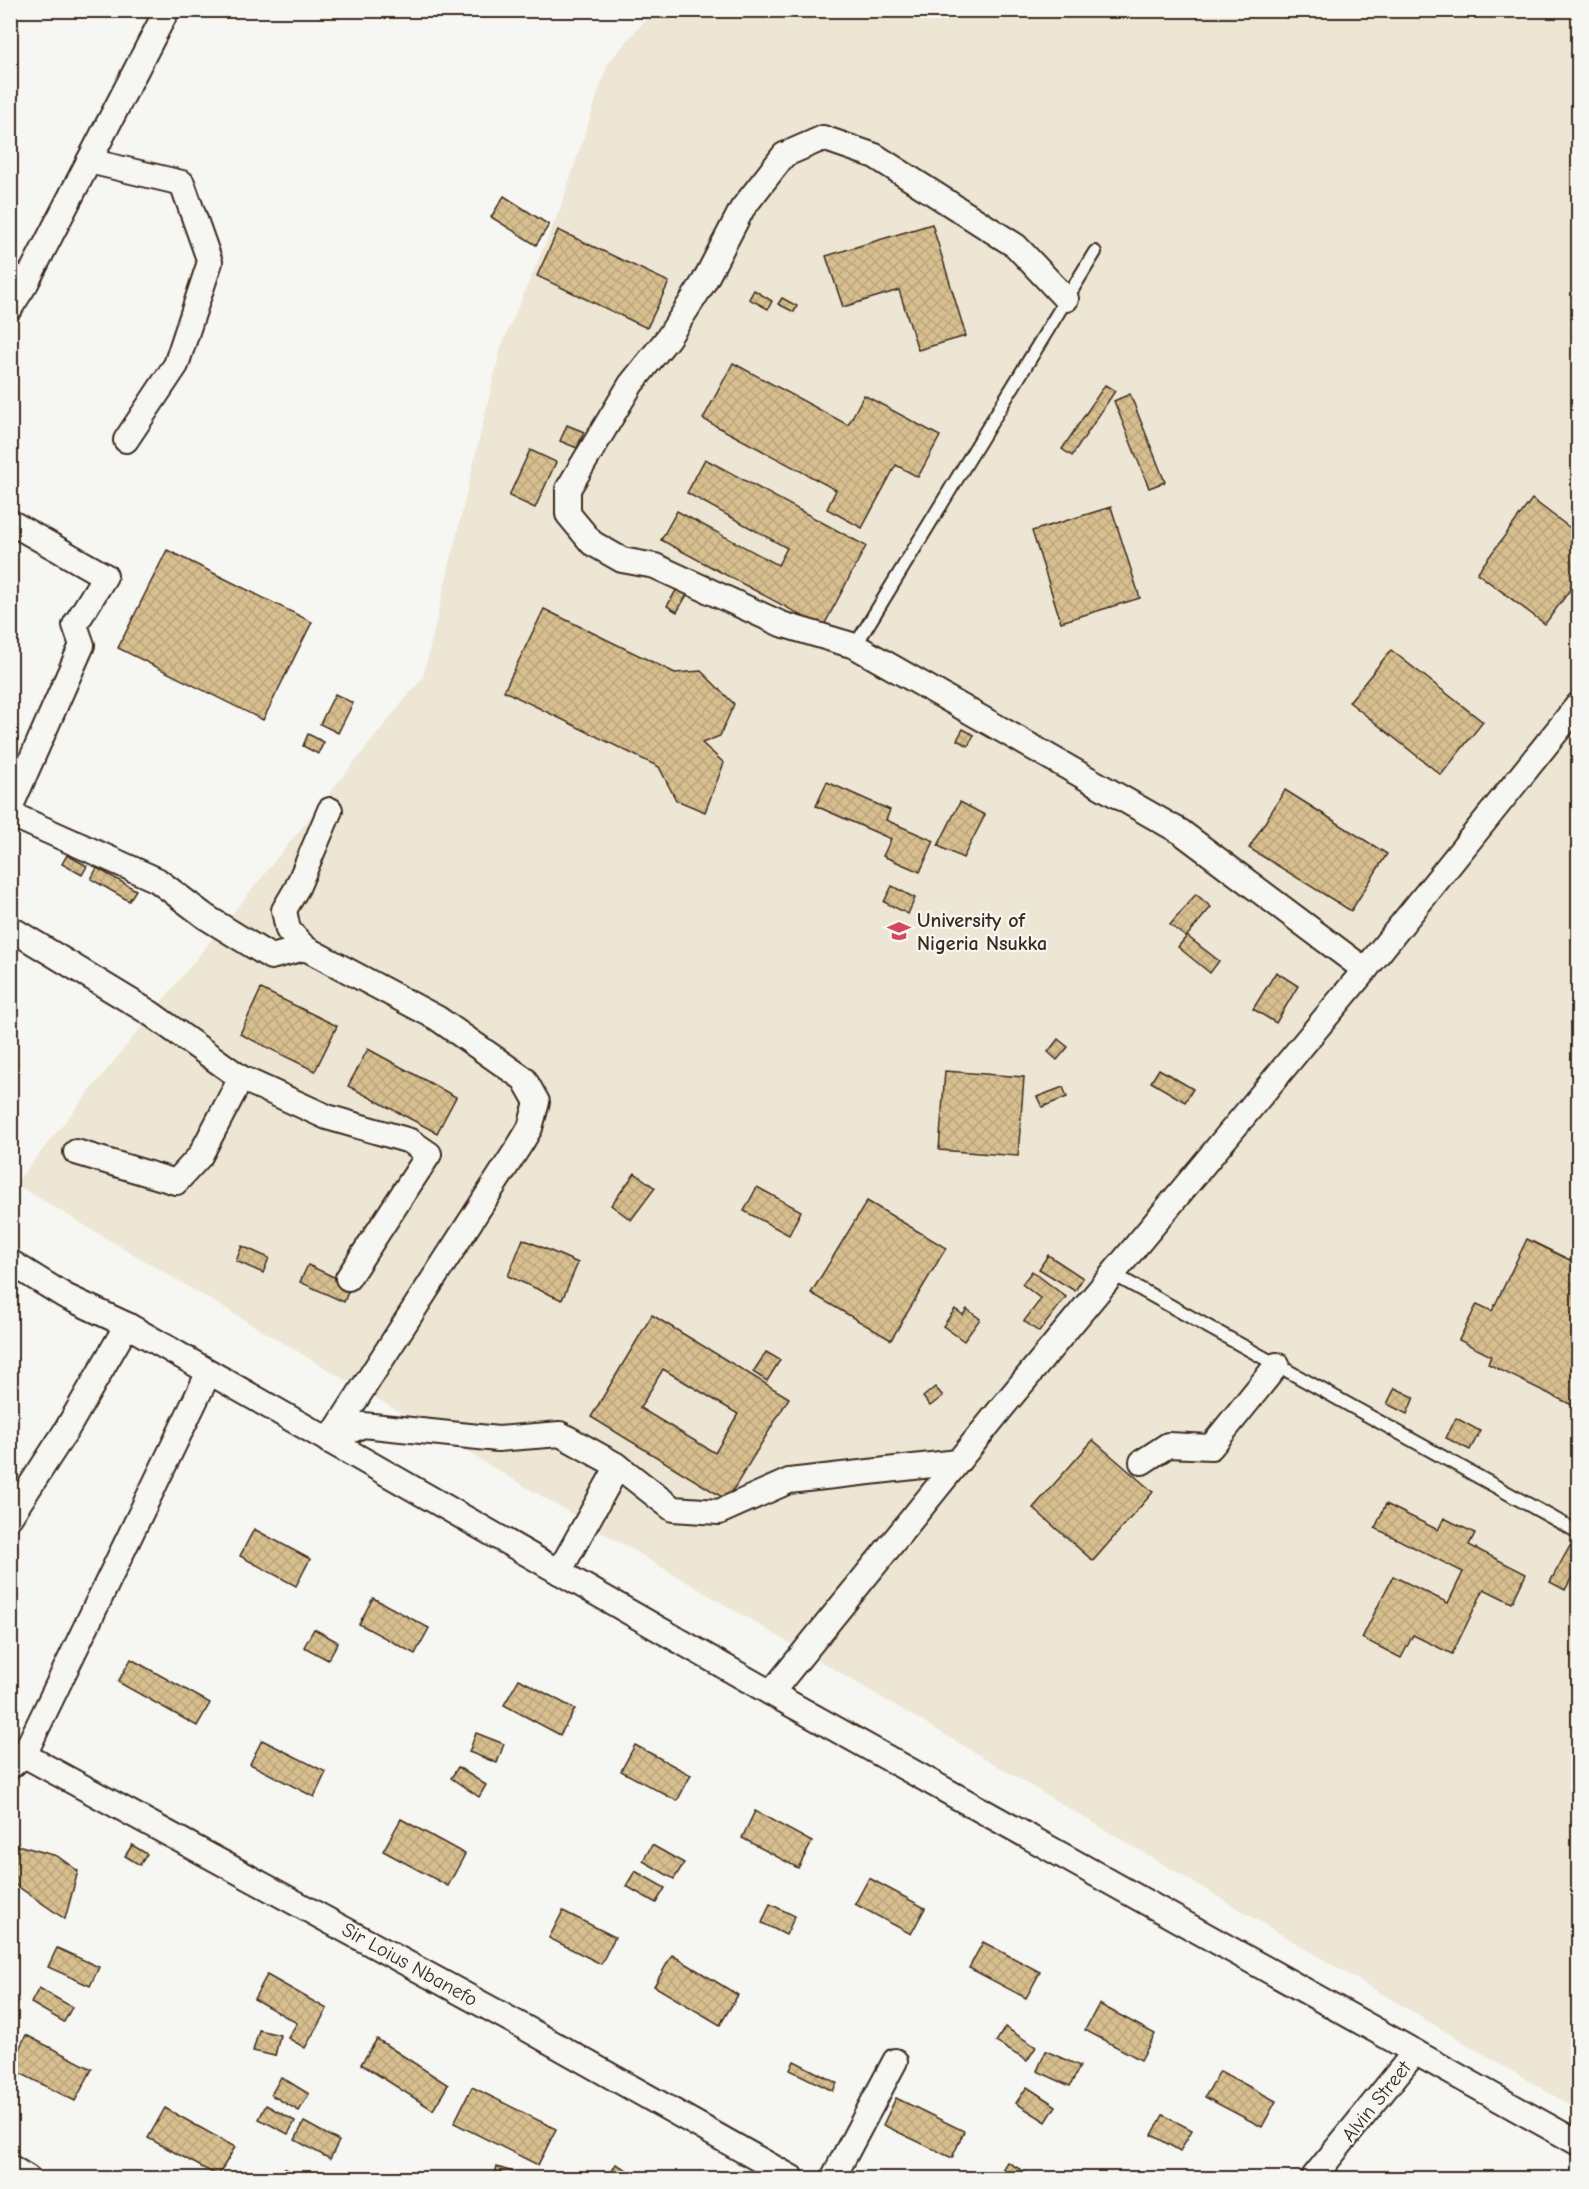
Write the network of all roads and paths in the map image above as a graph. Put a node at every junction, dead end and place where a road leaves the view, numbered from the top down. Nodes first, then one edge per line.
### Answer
1 (167, 10) edge
2 (89, 161) junction
3 (1095, 252) dead end
4 (18, 279) edge
5 (1066, 299) junction
6 (10, 308) edge
7 (126, 440) dead end
8 (10, 522) edge
9 (855, 646) junction
10 (1578, 705) edge
11 (10, 808) edge
12 (330, 810) dead end
13 (10, 814) edge
14 (10, 928) edge
15 (305, 948) junction
16 (1365, 970) junction
17 (241, 1078) junction
18 (76, 1152) dead end
19 (10, 1262) edge
20 (1113, 1274) junction
21 (348, 1278) dead end
22 (127, 1325) junction
23 (1277, 1365) junction
24 (209, 1372) junction
25 (329, 1441) junction
26 (958, 1462) junction
27 (1142, 1462) dead end
28 (618, 1466) junction
29 (10, 1518) edge
30 (1578, 1532) edge
31 (559, 1572) junction
32 (771, 1693) junction
33 (17, 1761) edge
34 (1415, 2052) junction
35 (895, 2061) dead end
36 (1578, 2143) edge
37 (10, 2167) edge
38 (28, 2178) edge
39 (792, 2178) edge
40 (833, 2178) edge
41 (1313, 2178) edge

1 - 2 street
2 - 4 street
2 - 7 street
3 - 5 lane
4 - 6 street
5 - 9 lane
5 - 9 street
8 - 11 street
9 - 16 street
10 - 16 street
12 - 15 street
13 - 15 street
14 - 17 street
15 - 25 street
16 - 20 street
17 - 18 street
17 - 21 street
19 - 22 street
20 - 23 lane
20 - 26 street
22 - 24 street
22 - 29 street
23 - 27 street
23 - 30 lane
24 - 25 street
24 - 33 street
25 - 28 street
25 - 31 street
26 - 28 street
26 - 32 street
28 - 31 street
31 - 32 street
32 - 34 street
33 - 39 street, Sir Loius Nbanefo
34 - 36 street
34 - 41 street, Alvin Street
35 - 40 street
37 - 38 street

